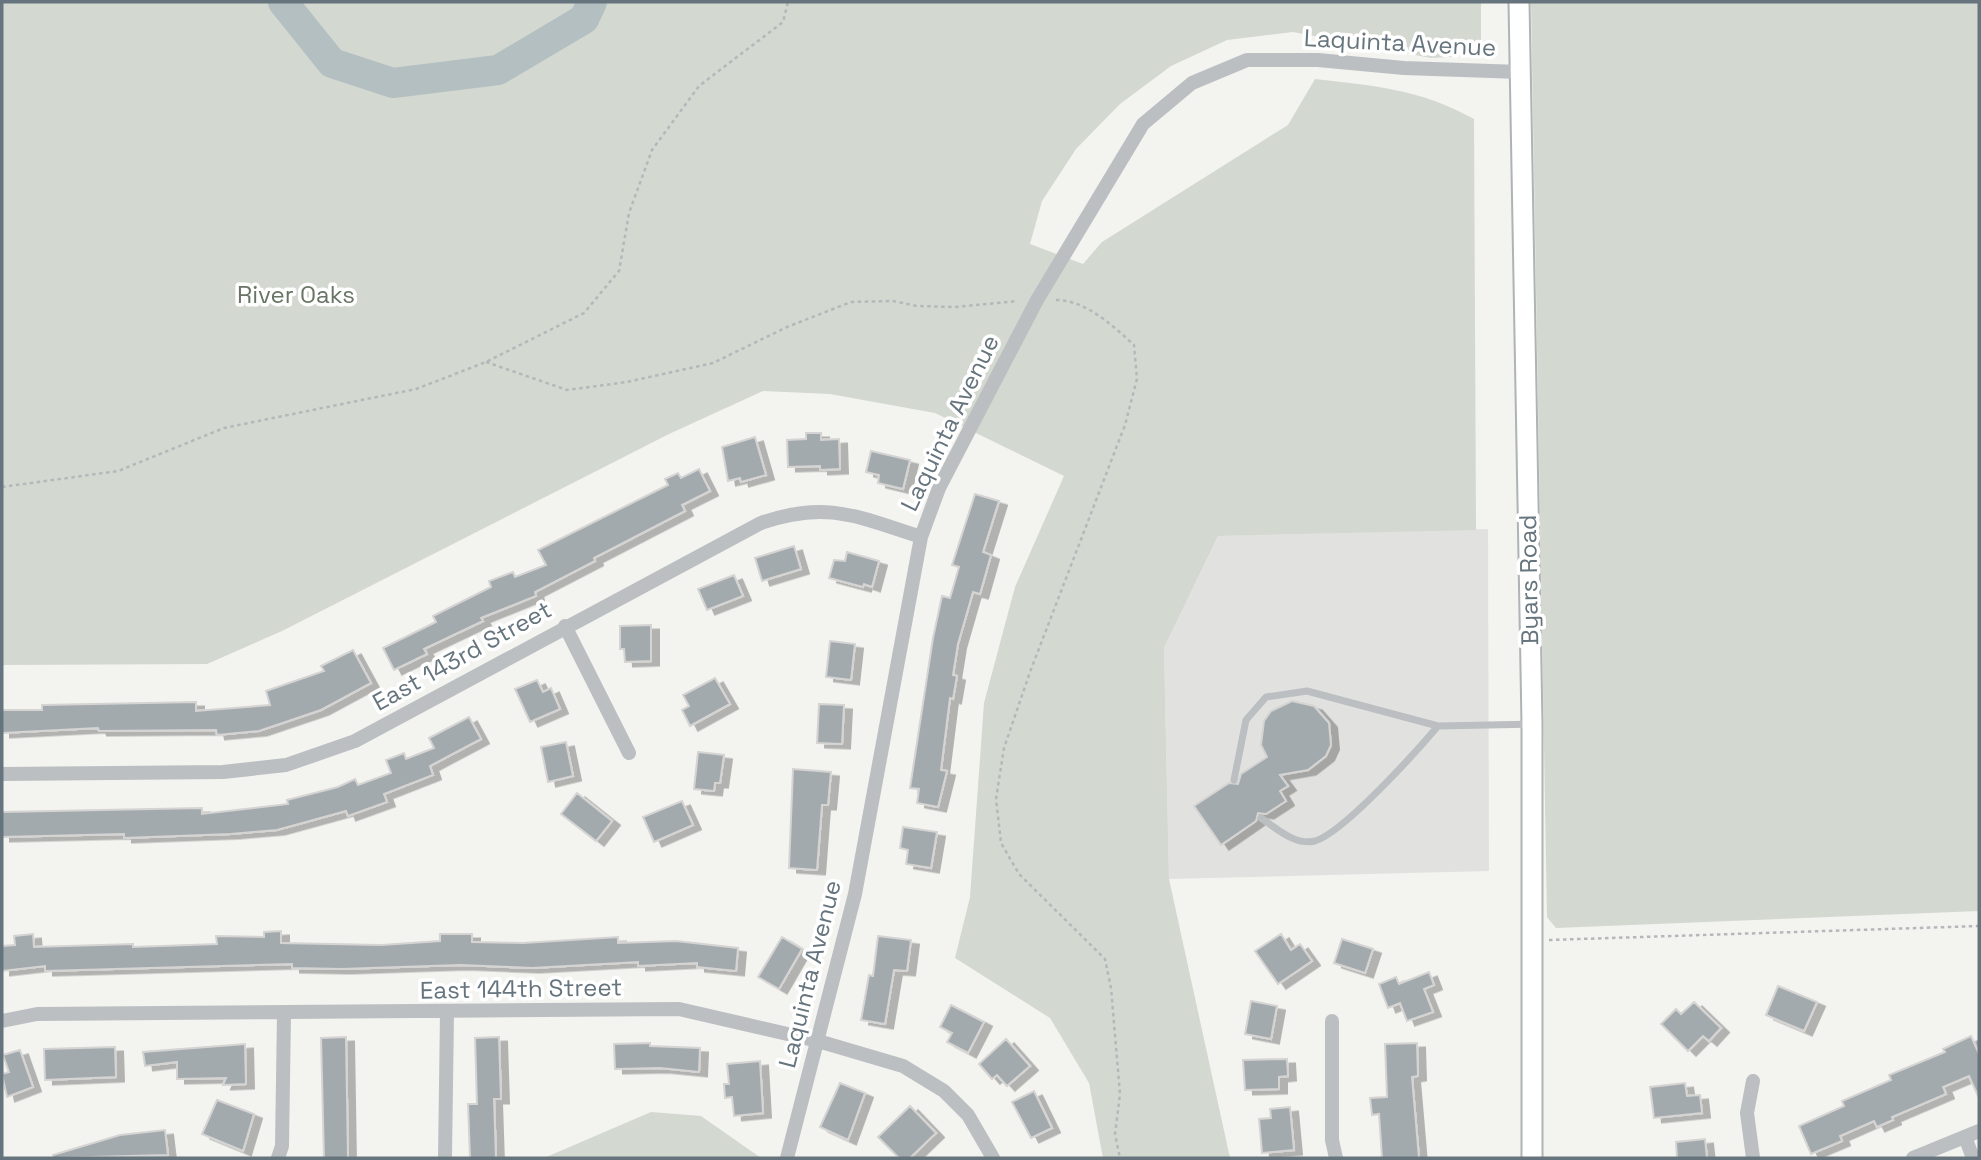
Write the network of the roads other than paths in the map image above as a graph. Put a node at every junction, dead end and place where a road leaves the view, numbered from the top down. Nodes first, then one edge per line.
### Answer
1 (1519, 2) edge
2 (1520, 72) junction
3 (921, 537) junction
4 (565, 626) junction
5 (1532, 724) junction
6 (1438, 726) junction
7 (629, 753) dead end
8 (2, 774) edge
9 (1234, 779) dead end
10 (1261, 818) dead end
11 (447, 1013) junction
12 (284, 1014) junction
13 (2, 1021) edge
14 (1332, 1021) dead end
15 (818, 1041) junction
16 (1753, 1081) dead end
17 (1979, 1130) edge
18 (1965, 1137) junction
19 (278, 1158) edge
20 (445, 1158) edge
21 (787, 1158) edge
22 (993, 1158) edge
23 (1336, 1158) edge
24 (1532, 1158) edge
25 (1753, 1158) edge
26 (1913, 1158) edge
27 (1973, 1158) edge

1 - 2 street, Byars Road
2 - 3 street, Laquinta Avenue
2 - 5 street, Byars Road
3 - 4 street, East 143rd Street
3 - 15 street, Laquinta Avenue
4 - 7 street
4 - 8 street, East 143rd Street
5 - 6 lane
5 - 24 street, Byars Road
6 - 9 lane
6 - 10 lane
11 - 12 street, East 144th Street
11 - 15 street, East 144th Street
11 - 20 street
12 - 13 street, East 144th Street
12 - 19 street
14 - 23 street
15 - 21 street, Laquinta Avenue
15 - 22 street, East 144th Street
16 - 25 street
17 - 18 street
18 - 26 street
18 - 27 street

